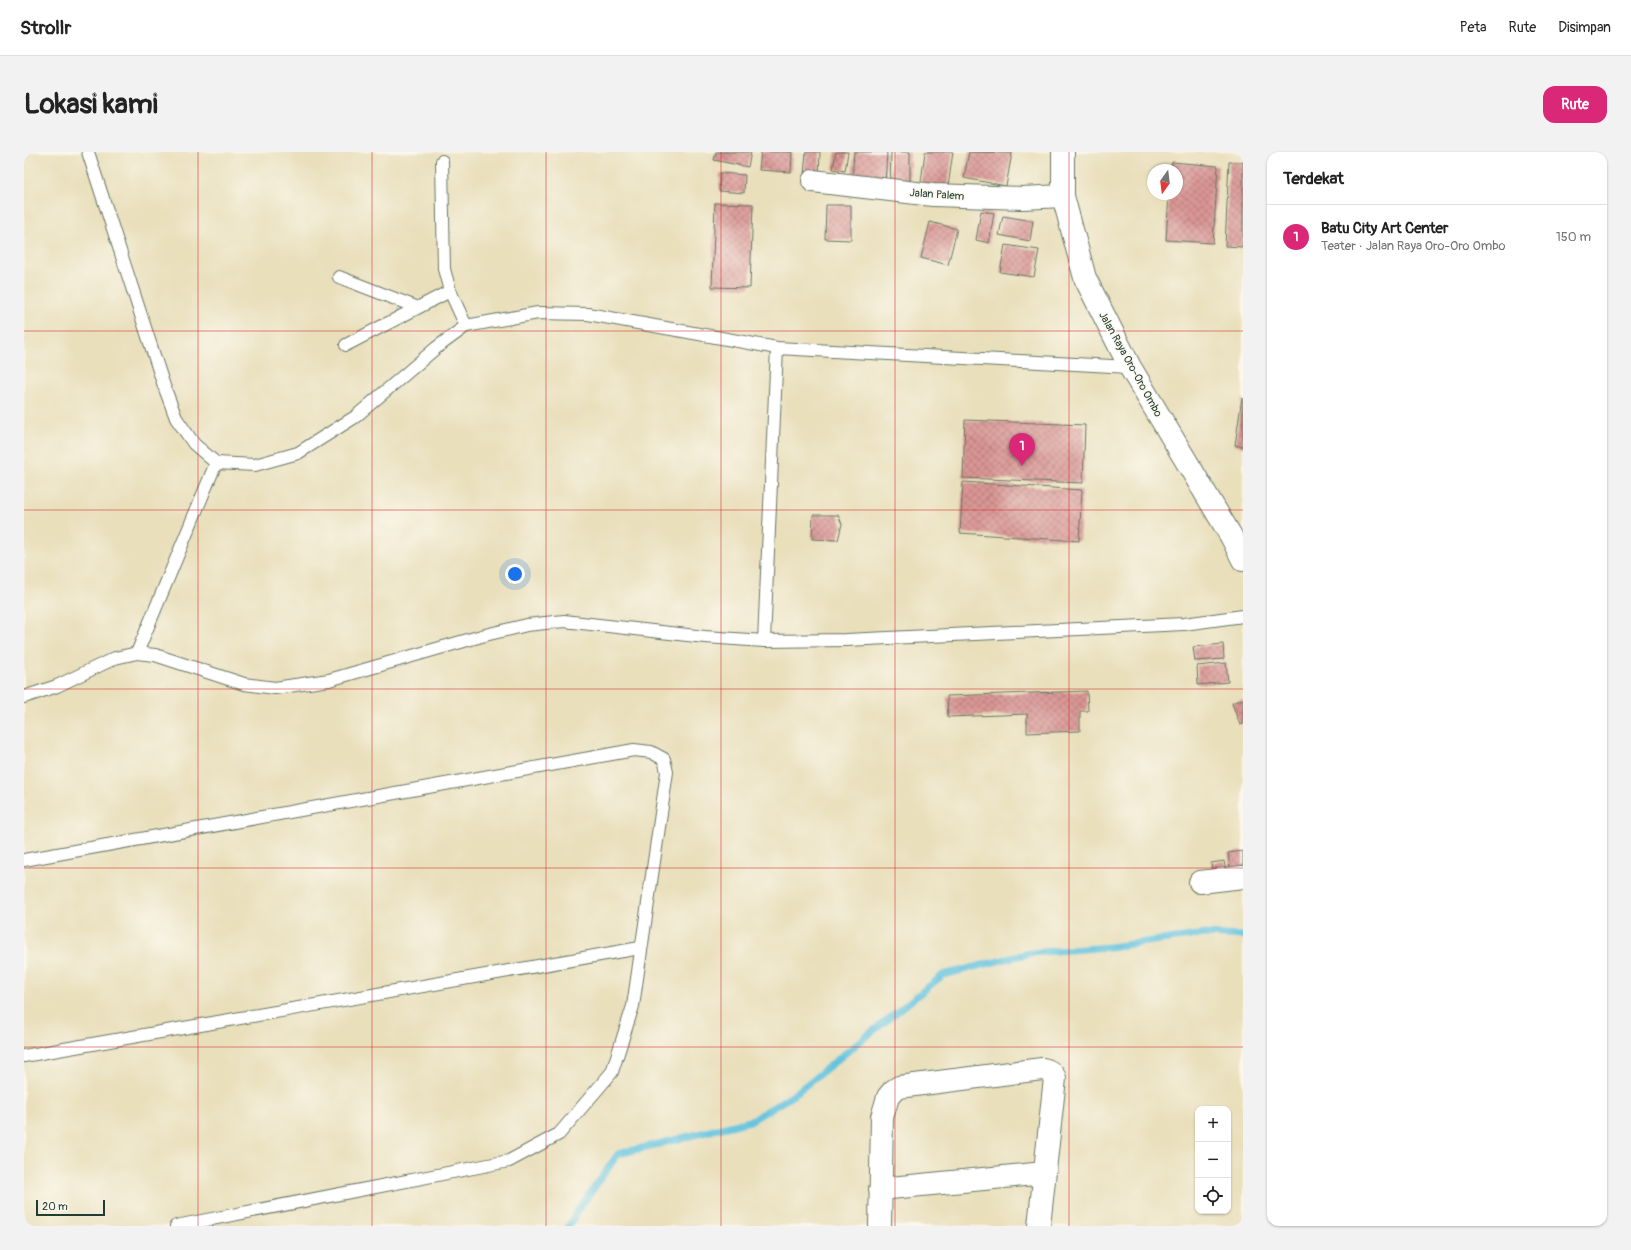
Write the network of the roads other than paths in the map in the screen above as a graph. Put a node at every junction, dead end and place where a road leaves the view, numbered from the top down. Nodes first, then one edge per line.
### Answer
1 (88, 152) edge
2 (1063, 152) edge
3 (442, 161) dead end
4 (812, 181) dead end
5 (1063, 196) junction
6 (339, 277) dead end
7 (450, 291) junction
8 (416, 307) junction
9 (466, 326) junction
10 (346, 345) dead end
11 (778, 348) junction
12 (1130, 367) junction
13 (216, 463) junction
14 (1243, 560) edge
15 (1243, 616) edge
16 (764, 641) junction
17 (137, 653) junction
18 (24, 697) edge
19 (24, 860) edge
20 (1243, 877) edge
21 (1200, 882) dead end
22 (640, 948) junction
23 (24, 1056) edge
24 (1045, 1173) junction
25 (880, 1189) junction
26 (176, 1226) edge
27 (880, 1226) edge
28 (1039, 1226) edge

1 - 13 lane
2 - 5 street, Jalan Raya Oro-Oro Ombo
3 - 7 lane
4 - 5 street, Jalan Palem
5 - 12 street, Jalan Raya Oro-Oro Ombo
6 - 8 lane
7 - 8 lane
7 - 9 lane
8 - 10 lane
9 - 11 lane
9 - 13 lane
11 - 12 lane
11 - 16 lane
12 - 14 street, Jalan Raya Oro-Oro Ombo
13 - 17 lane
15 - 16 lane
16 - 17 lane
17 - 18 lane
19 - 22 lane
20 - 21 street
22 - 23 lane
22 - 26 lane
24 - 25 street
24 - 25 street
24 - 28 street
25 - 27 street

